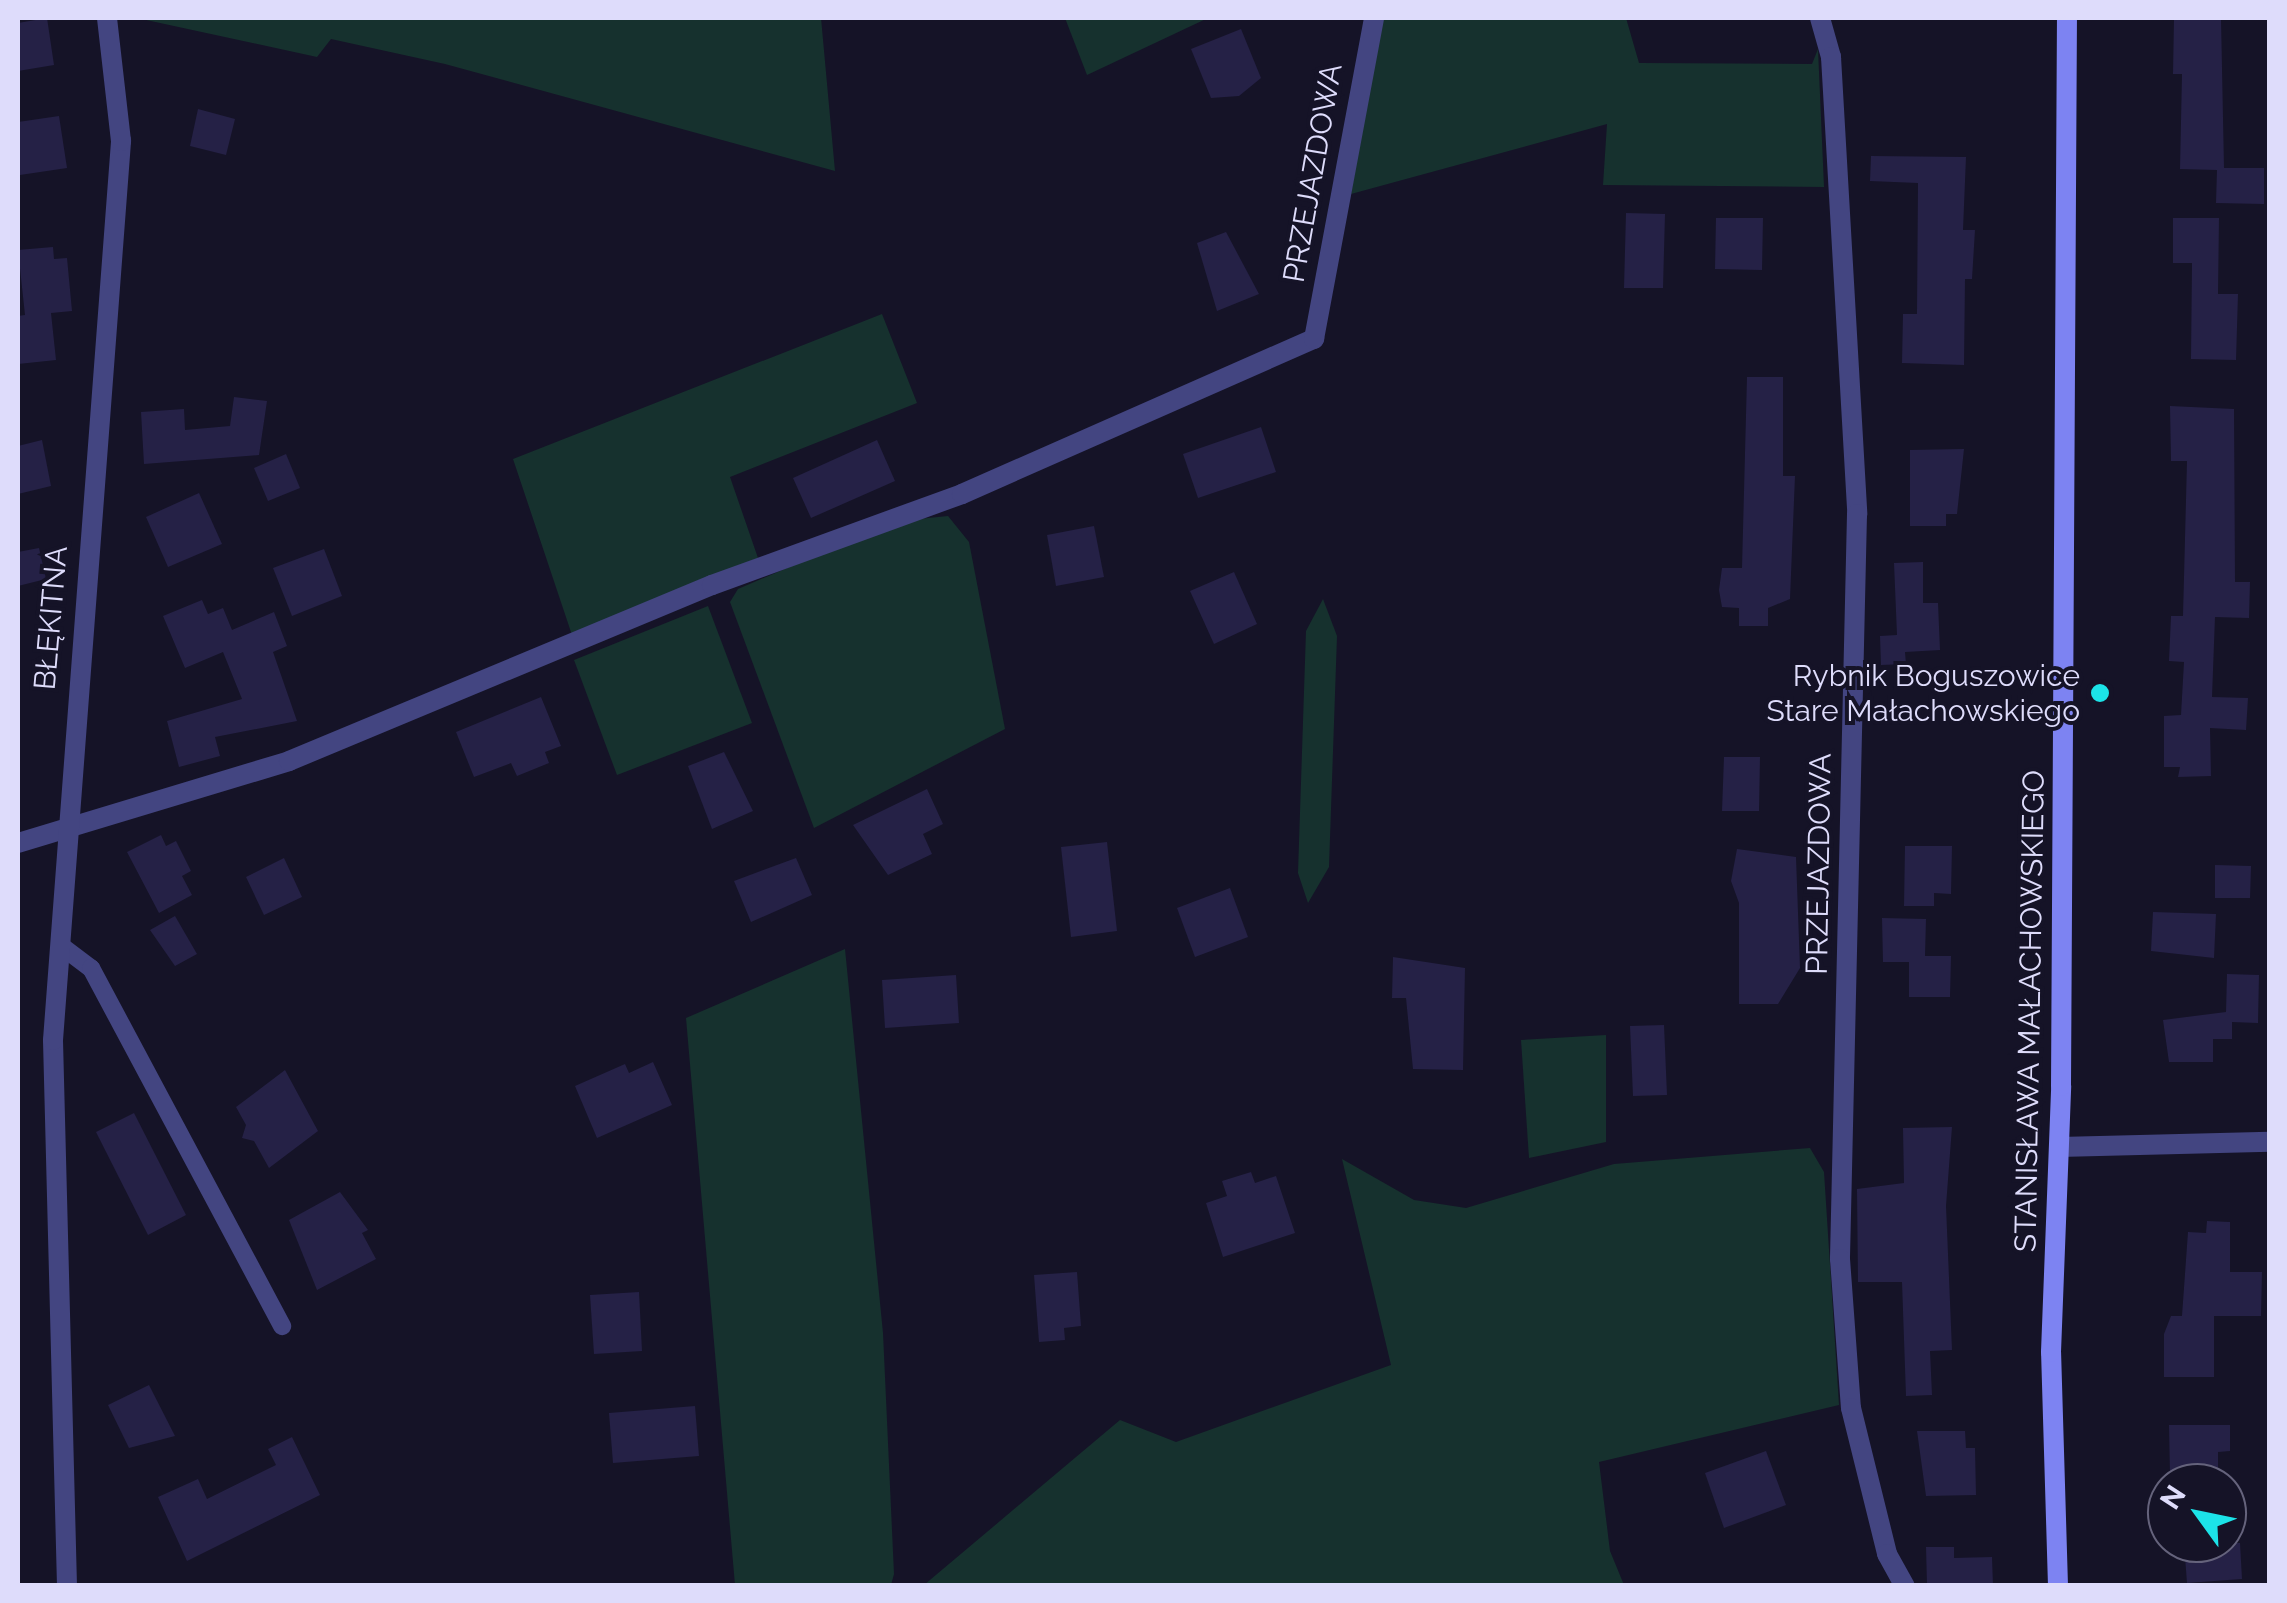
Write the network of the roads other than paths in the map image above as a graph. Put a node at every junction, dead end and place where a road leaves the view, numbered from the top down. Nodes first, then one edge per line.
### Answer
1 (107, 18) edge
2 (1374, 18) edge
3 (1820, 18) edge
4 (2067, 18) edge
5 (64, 822) junction
6 (18, 843) edge
7 (60, 945) junction
8 (2270, 1142) edge
9 (2059, 1147) junction
10 (282, 1326) dead end
11 (67, 1586) edge
12 (1905, 1586) edge
13 (2058, 1586) edge

1 - 5 street, BŁĘKITNA
2 - 5 street, PRZEJAZDOWA
3 - 12 street, PRZEJAZDOWA
4 - 9 street, STANISŁAWA MAŁACHOWSKIEGO
5 - 6 street
5 - 7 street, BŁĘKITNA
7 - 10 lane
7 - 11 street, BŁĘKITNA
8 - 9 street
9 - 13 street, STANISŁAWA MAŁACHOWSKIEGO

